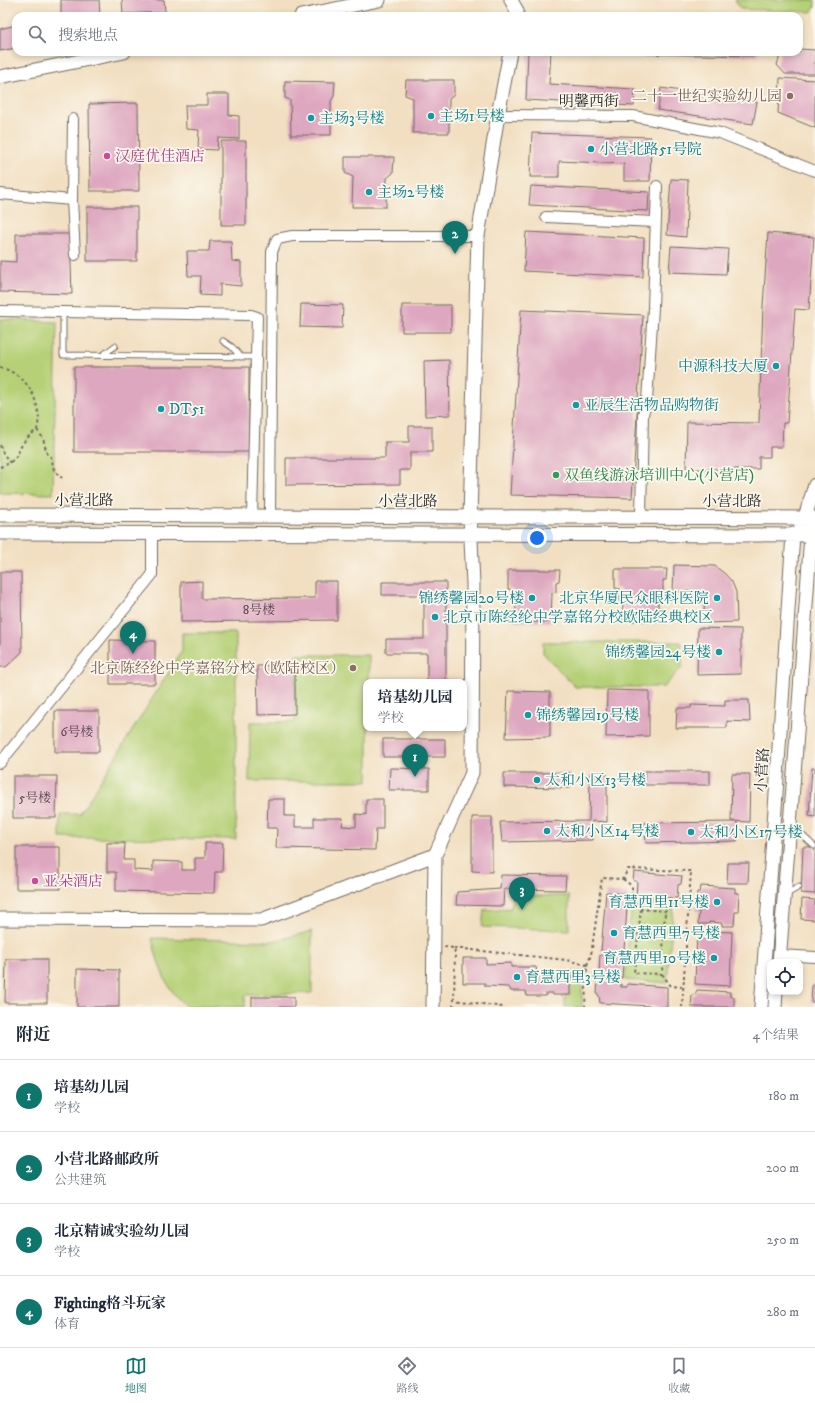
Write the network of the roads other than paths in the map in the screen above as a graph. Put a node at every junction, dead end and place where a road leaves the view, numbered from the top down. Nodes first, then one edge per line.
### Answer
1 (379, 0) edge
2 (512, 0) edge
3 (320, 12) edge
4 (517, 12) edge
5 (104, 56) edge
6 (509, 56) edge
7 (0, 77) edge
8 (498, 115) junction
9 (73, 119) dead end
10 (815, 171) edge
11 (657, 186) dead end
12 (0, 194) edge
13 (72, 200) junction
14 (546, 217) dead end
15 (655, 222) junction
16 (478, 236) junction
17 (75, 255) dead end
18 (0, 310) edge
19 (63, 312) junction
20 (223, 342) dead end
21 (115, 346) dead end
22 (102, 355) junction
23 (241, 357) junction
24 (257, 358) junction
25 (815, 485) edge
26 (0, 515) edge
27 (252, 516) junction
28 (270, 516) junction
29 (470, 518) junction
30 (641, 518) junction
31 (810, 518) edge
32 (0, 533) edge
33 (152, 534) junction
34 (470, 534) junction
35 (793, 534) junction
36 (813, 535) edge
37 (0, 763) edge
38 (790, 824) junction
39 (814, 846) edge
40 (435, 855) junction
41 (799, 887) dead end
42 (784, 896) junction
43 (0, 919) edge
44 (815, 957) edge
45 (779, 959) edge
46 (776, 995) edge
47 (433, 1007) edge
48 (761, 1007) edge
49 (775, 1007) edge

1 - 3 street
2 - 4 street
5 - 7 street
6 - 8 street
8 - 10 street, 明馨西街
8 - 16 street
9 - 13 street
11 - 15 street
12 - 13 street
13 - 17 street
14 - 15 street
15 - 30 street
16 - 28 street
16 - 29 street
18 - 19 street
19 - 22 lane
19 - 24 street
20 - 23 lane
21 - 22 lane
22 - 23 lane
23 - 24 lane
24 - 27 street
25 - 31 street
26 - 27 street, 小营北路
27 - 28 street, 小营北路
28 - 29 street, 小营北路
29 - 30 street, 小营北路
29 - 34 street
30 - 31 street, 小营北路
31 - 35 street
31 - 36 street
32 - 33 street
33 - 34 street
33 - 37 street
34 - 35 street
34 - 40 street
35 - 36 street
35 - 48 street, 小营路
36 - 38 street
38 - 39 lane
38 - 42 street
40 - 43 street
40 - 47 street
41 - 42 lane
42 - 45 street
44 - 45 street
46 - 49 street

